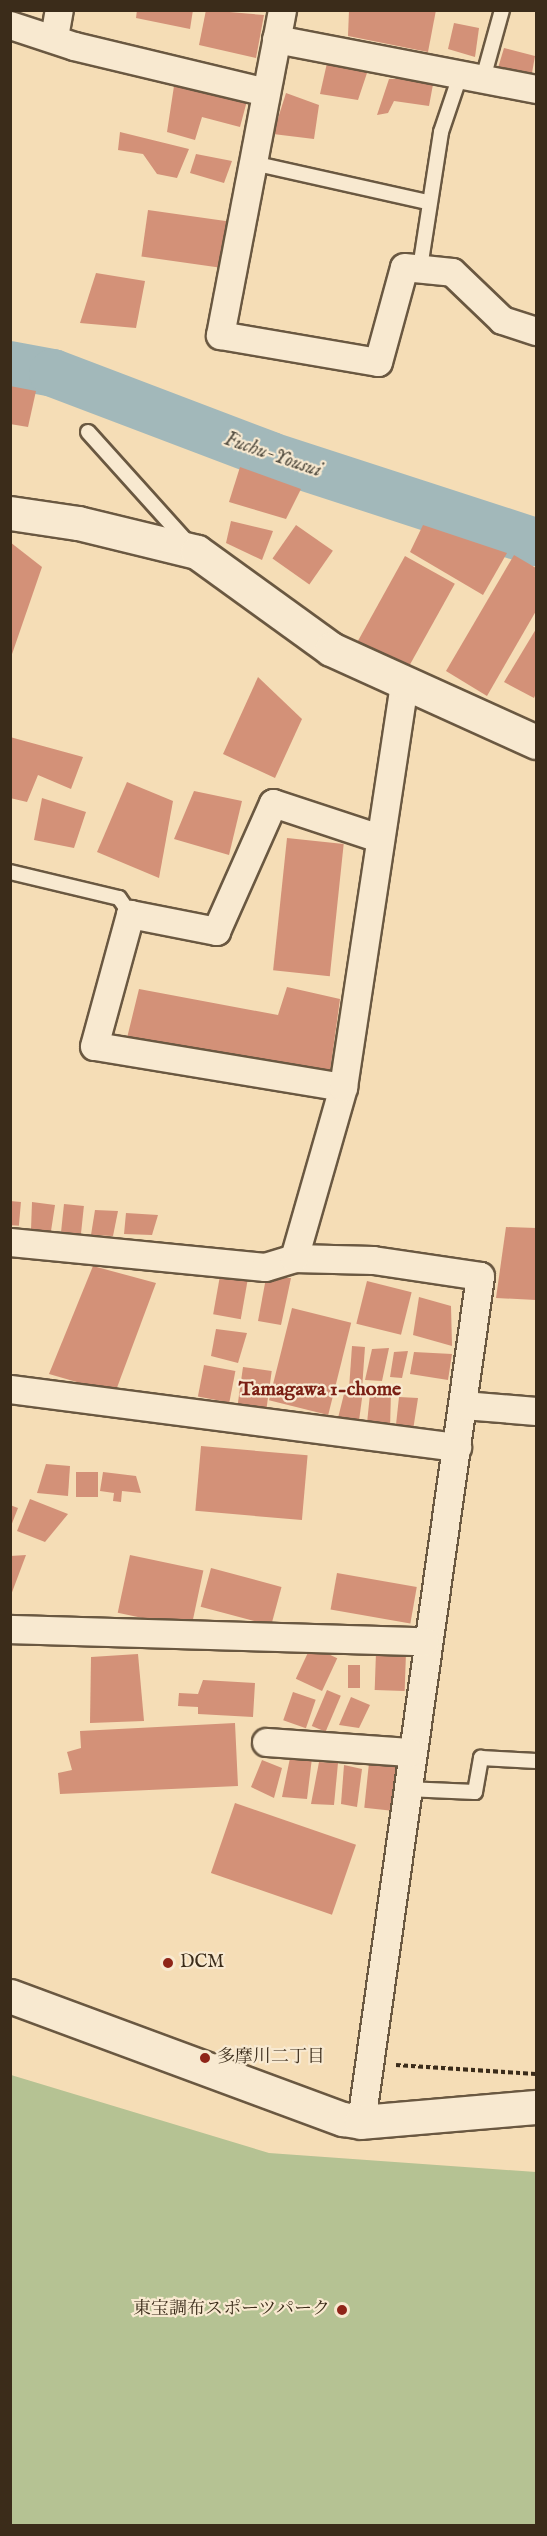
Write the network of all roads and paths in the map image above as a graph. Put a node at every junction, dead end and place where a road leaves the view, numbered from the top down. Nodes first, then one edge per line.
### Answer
1 (59, 10) edge
2 (282, 10) edge
3 (502, 10) edge
4 (10, 25) edge
5 (54, 38) junction
6 (276, 39) junction
7 (472, 76) junction
8 (537, 89) edge
9 (266, 92) junction
10 (253, 163) junction
11 (428, 202) junction
12 (420, 268) junction
13 (537, 332) edge
14 (88, 432) dead end
15 (10, 513) edge
16 (197, 552) junction
17 (404, 685) junction
18 (537, 742) edge
19 (379, 838) junction
20 (10, 872) edge
21 (130, 914) junction
22 (343, 1087) junction
23 (10, 1242) edge
24 (294, 1258) junction
25 (10, 1389) edge
26 (463, 1405) junction
27 (537, 1411) edge
28 (457, 1447) junction
29 (10, 1629) edge
30 (425, 1641) junction
31 (266, 1742) dead end
32 (410, 1752) junction
33 (537, 1761) edge
34 (406, 1789) junction
35 (10, 1996) edge
36 (369, 2061) junction
37 (537, 2074) edge
38 (537, 2107) edge
39 (361, 2122) junction

1 - 5 street
2 - 6 street
3 - 7 lane
4 - 5 street
5 - 9 street
6 - 7 street
6 - 9 street
7 - 8 street
7 - 11 lane
9 - 10 street
10 - 11 lane
10 - 12 street
11 - 12 lane
12 - 13 street
14 - 16 lane
15 - 16 street
16 - 17 street
17 - 18 street
17 - 19 street
19 - 21 street
19 - 22 street
20 - 21 lane
21 - 22 street
22 - 24 street
23 - 24 street
24 - 26 street
25 - 28 street
26 - 27 street
26 - 28 street
28 - 30 street
29 - 30 street
30 - 32 street
31 - 32 street
32 - 34 street
33 - 34 lane
34 - 36 street
35 - 39 street
36 - 37 path
36 - 39 street
38 - 39 street

